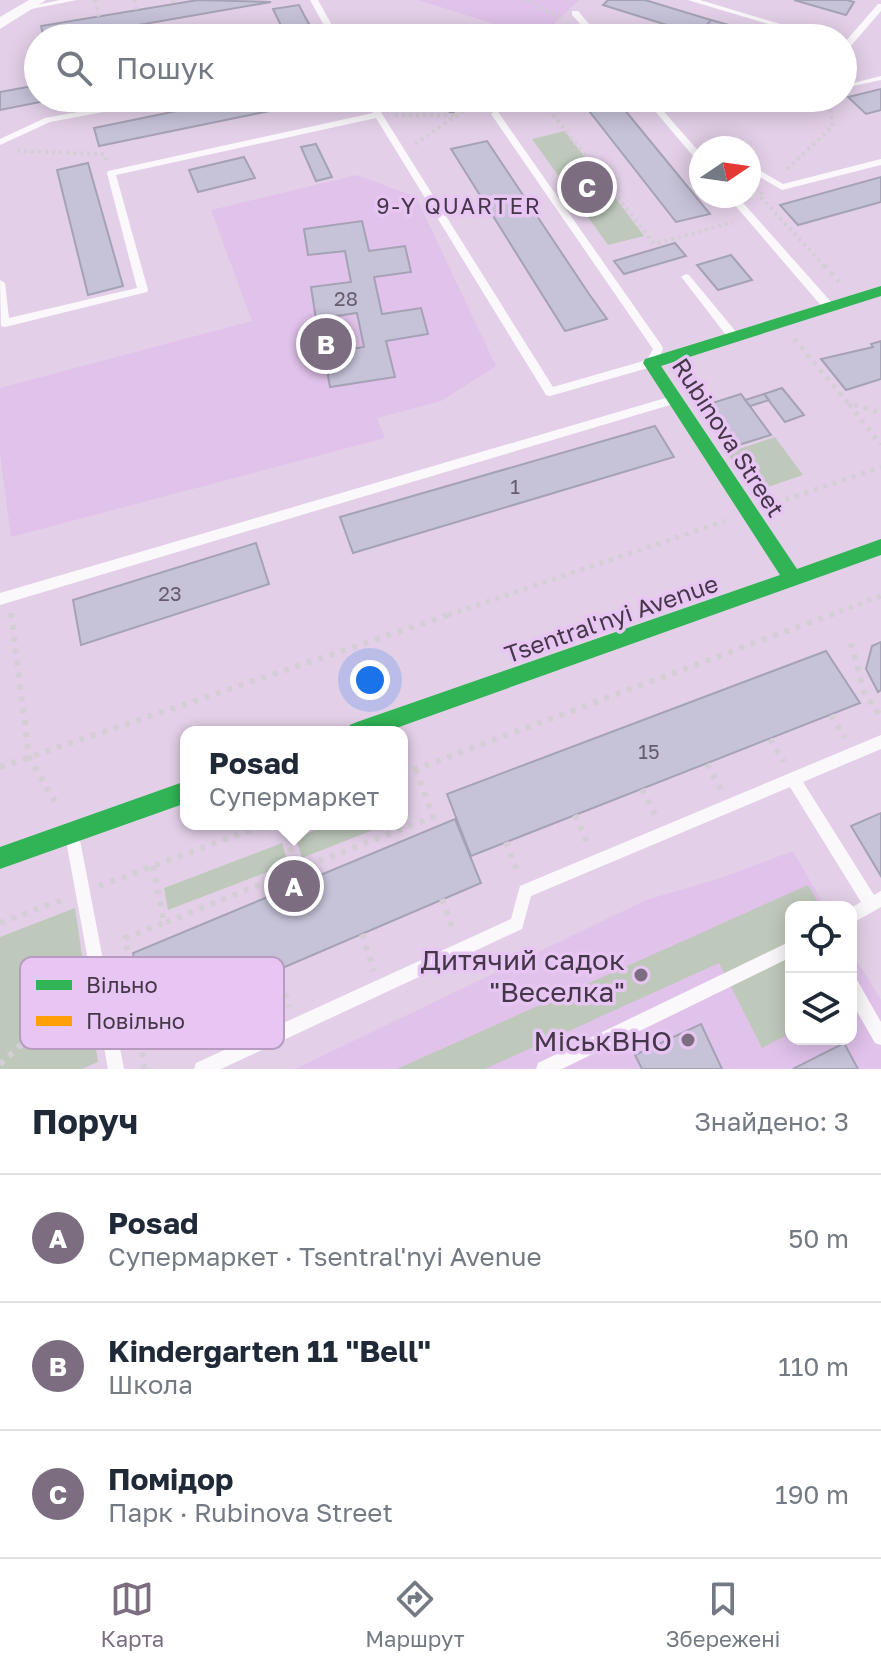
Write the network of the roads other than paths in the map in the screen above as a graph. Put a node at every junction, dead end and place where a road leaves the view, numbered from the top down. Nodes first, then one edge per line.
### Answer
1 (73, 0) edge
2 (314, 0) edge
3 (692, 0) edge
4 (33, 4) edge
5 (881, 6) edge
6 (575, 13) dead end
7 (0, 24) edge
8 (327, 24) edge
9 (585, 24) edge
10 (775, 24) edge
11 (857, 34) edge
12 (881, 78) edge
13 (857, 83) edge
14 (92, 112) edge
15 (376, 112) edge
16 (660, 112) edge
17 (495, 114) dead end
18 (378, 115) junction
19 (0, 142) edge
20 (689, 146) edge
21 (881, 162) edge
22 (761, 174) edge
23 (743, 208) edge
24 (686, 277) dead end
25 (0, 283) edge
26 (881, 291) edge
27 (828, 306) junction
28 (3, 324) edge
29 (733, 336) junction
30 (651, 363) junction
31 (676, 399) junction
32 (881, 547) edge
33 (793, 579) junction
34 (4, 598) edge
35 (374, 726) edge
36 (881, 742) edge
37 (793, 779) junction
38 (180, 794) edge
39 (72, 832) junction
40 (0, 858) edge
41 (876, 901) edge
42 (857, 912) edge
43 (785, 952) edge
44 (96, 957) edge
45 (857, 996) edge
46 (284, 1031) edge
47 (881, 1037) edge
48 (112, 1049) edge
49 (245, 1049) edge
50 (204, 1068) edge
51 (116, 1069) edge
52 (544, 1069) edge

1 - 4 lane
2 - 8 lane
3 - 10 lane
4 - 7 street
5 - 11 lane
6 - 9 lane
12 - 13 lane
14 - 19 lane
15 - 18 lane
16 - 20 lane
17 - 30 lane
18 - 28 lane
18 - 30 lane
21 - 22 lane
23 - 27 lane
24 - 29 lane
25 - 28 lane
26 - 27 main road, Rubinova Street
27 - 29 main road, Rubinova Street
29 - 30 main road, Rubinova Street
30 - 31 main road, Rubinova Street
31 - 33 main road, Rubinova Street
31 - 34 lane
32 - 33 main road, Tsentral'nyi Avenue
33 - 35 main road, Tsentral'nyi Avenue
36 - 37 lane
37 - 41 lane
37 - 46 lane
38 - 39 main road
39 - 40 main road
39 - 44 lane
41 - 42 lane
43 - 52 lane
45 - 47 lane
48 - 51 lane
49 - 50 lane

